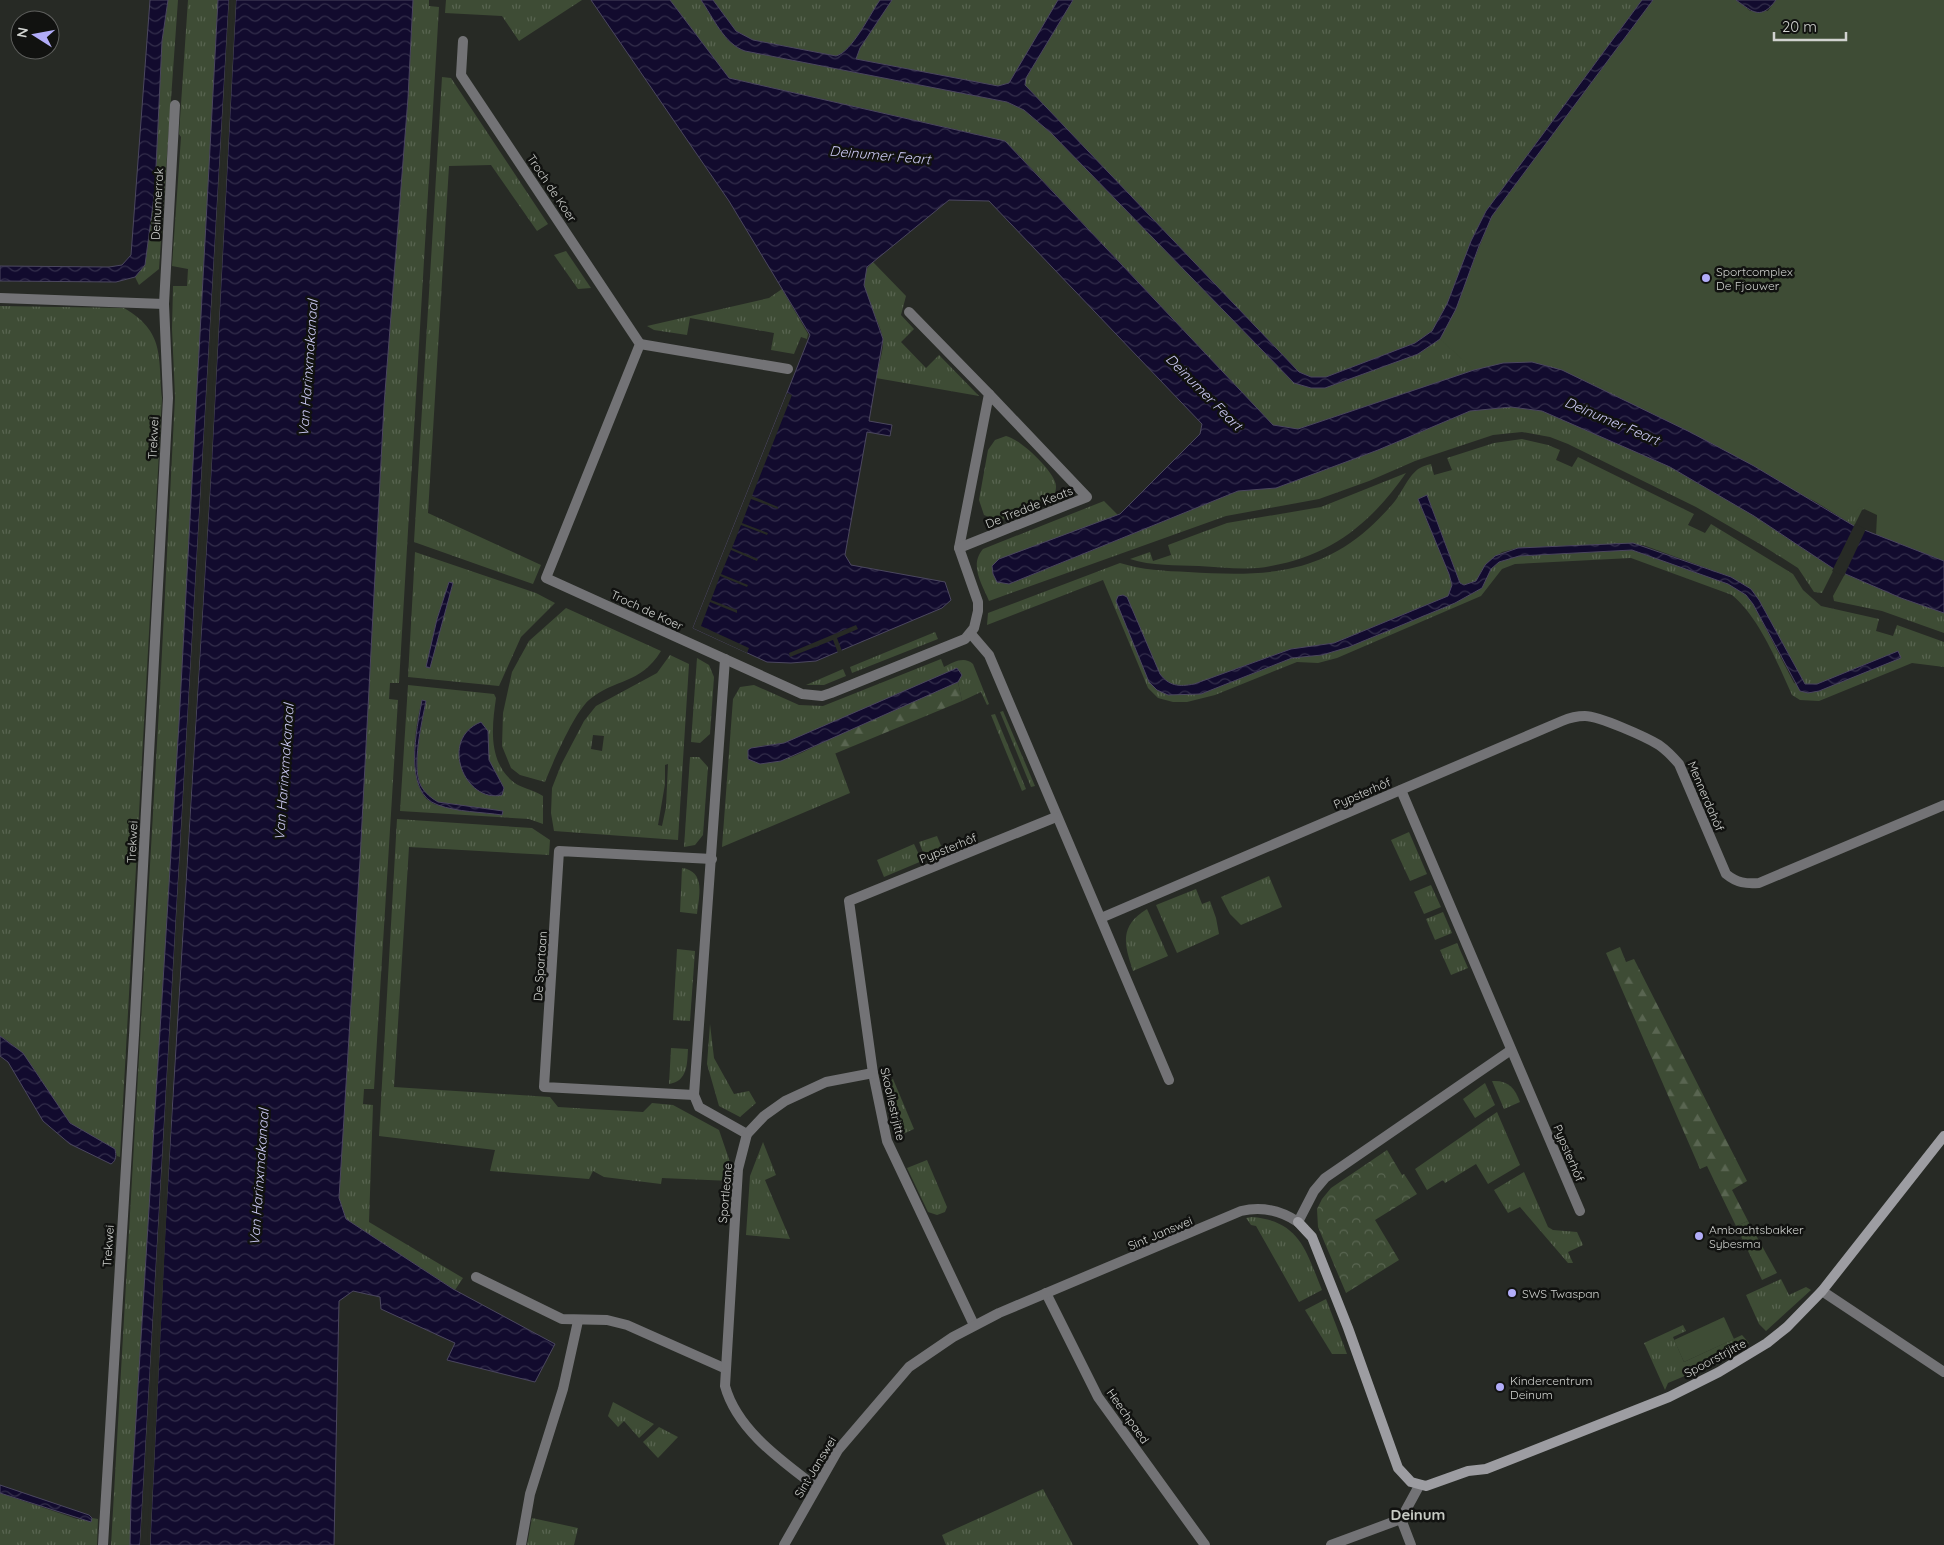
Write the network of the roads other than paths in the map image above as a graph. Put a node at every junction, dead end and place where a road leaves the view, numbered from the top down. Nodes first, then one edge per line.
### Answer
1 (464, 41) dead end
2 (176, 105) dead end
3 (0, 298) edge
4 (164, 304) junction
5 (909, 312) dead end
6 (640, 344) junction
7 (788, 368) dead end
8 (989, 394) junction
9 (959, 548) junction
10 (971, 634) junction
11 (725, 660) junction
12 (1401, 790) junction
13 (1944, 805) edge
14 (1056, 817) junction
15 (712, 859) junction
16 (849, 901) joint
17 (1101, 918) junction
18 (1511, 1050) junction
19 (873, 1073) junction
20 (1169, 1080) dead end
21 (694, 1095) junction
22 (748, 1134) junction
23 (1944, 1136) edge
24 (1580, 1211) dead end
25 (1298, 1222) junction
26 (476, 1277) dead end
27 (1822, 1291) junction
28 (1046, 1293) junction
29 (578, 1320) junction
30 (974, 1325) junction
31 (724, 1368) junction
32 (1944, 1372) edge
33 (1419, 1486) junction
34 (816, 1488) junction
35 (1401, 1518) junction
36 (103, 1545) edge
37 (521, 1545) edge
38 (784, 1545) edge
39 (1206, 1545) edge
40 (1331, 1545) edge
41 (1411, 1545) edge

1 - 6 street, Troch de Koer
2 - 4 street, Deinumerrak
3 - 4 street
4 - 36 street, Trekwei
5 - 8 street, De Tredde Keats
6 - 7 street
6 - 11 street, Troch de Koer
8 - 9 street, De Tredde Keats
8 - 9 street, De Tredde Keats
9 - 10 street
10 - 11 street, Troch de Koer
10 - 14 street
11 - 15 street
12 - 13 street, Mennerdahôf
12 - 17 street, Pypsterhôf
12 - 18 street, Pypsterhôf
14 - 16 street, Pypsterhôf
14 - 17 street
15 - 21 street
15 - 21 street, De Spartaan
16 - 19 street, Skoallestrjitte
17 - 20 street
18 - 24 street, Pypsterhôf
18 - 25 street
19 - 22 street, Sportleane
19 - 30 street, Skoallestrjitte
21 - 22 street
22 - 31 street, Sportleane
23 - 27 street, Spoorstrjitte
25 - 28 street, Sint Janswei
25 - 33 street, Sint Janswei
26 - 29 street
27 - 32 street
27 - 33 street, Spoorstrjitte
28 - 30 street, Sint Janswei
28 - 39 street, Heechpaed
29 - 31 street
29 - 37 street
30 - 34 street, Sint Janswei
31 - 34 street, Sportleane
33 - 35 street
34 - 38 street, Sint Janswei
35 - 40 street
35 - 41 street

